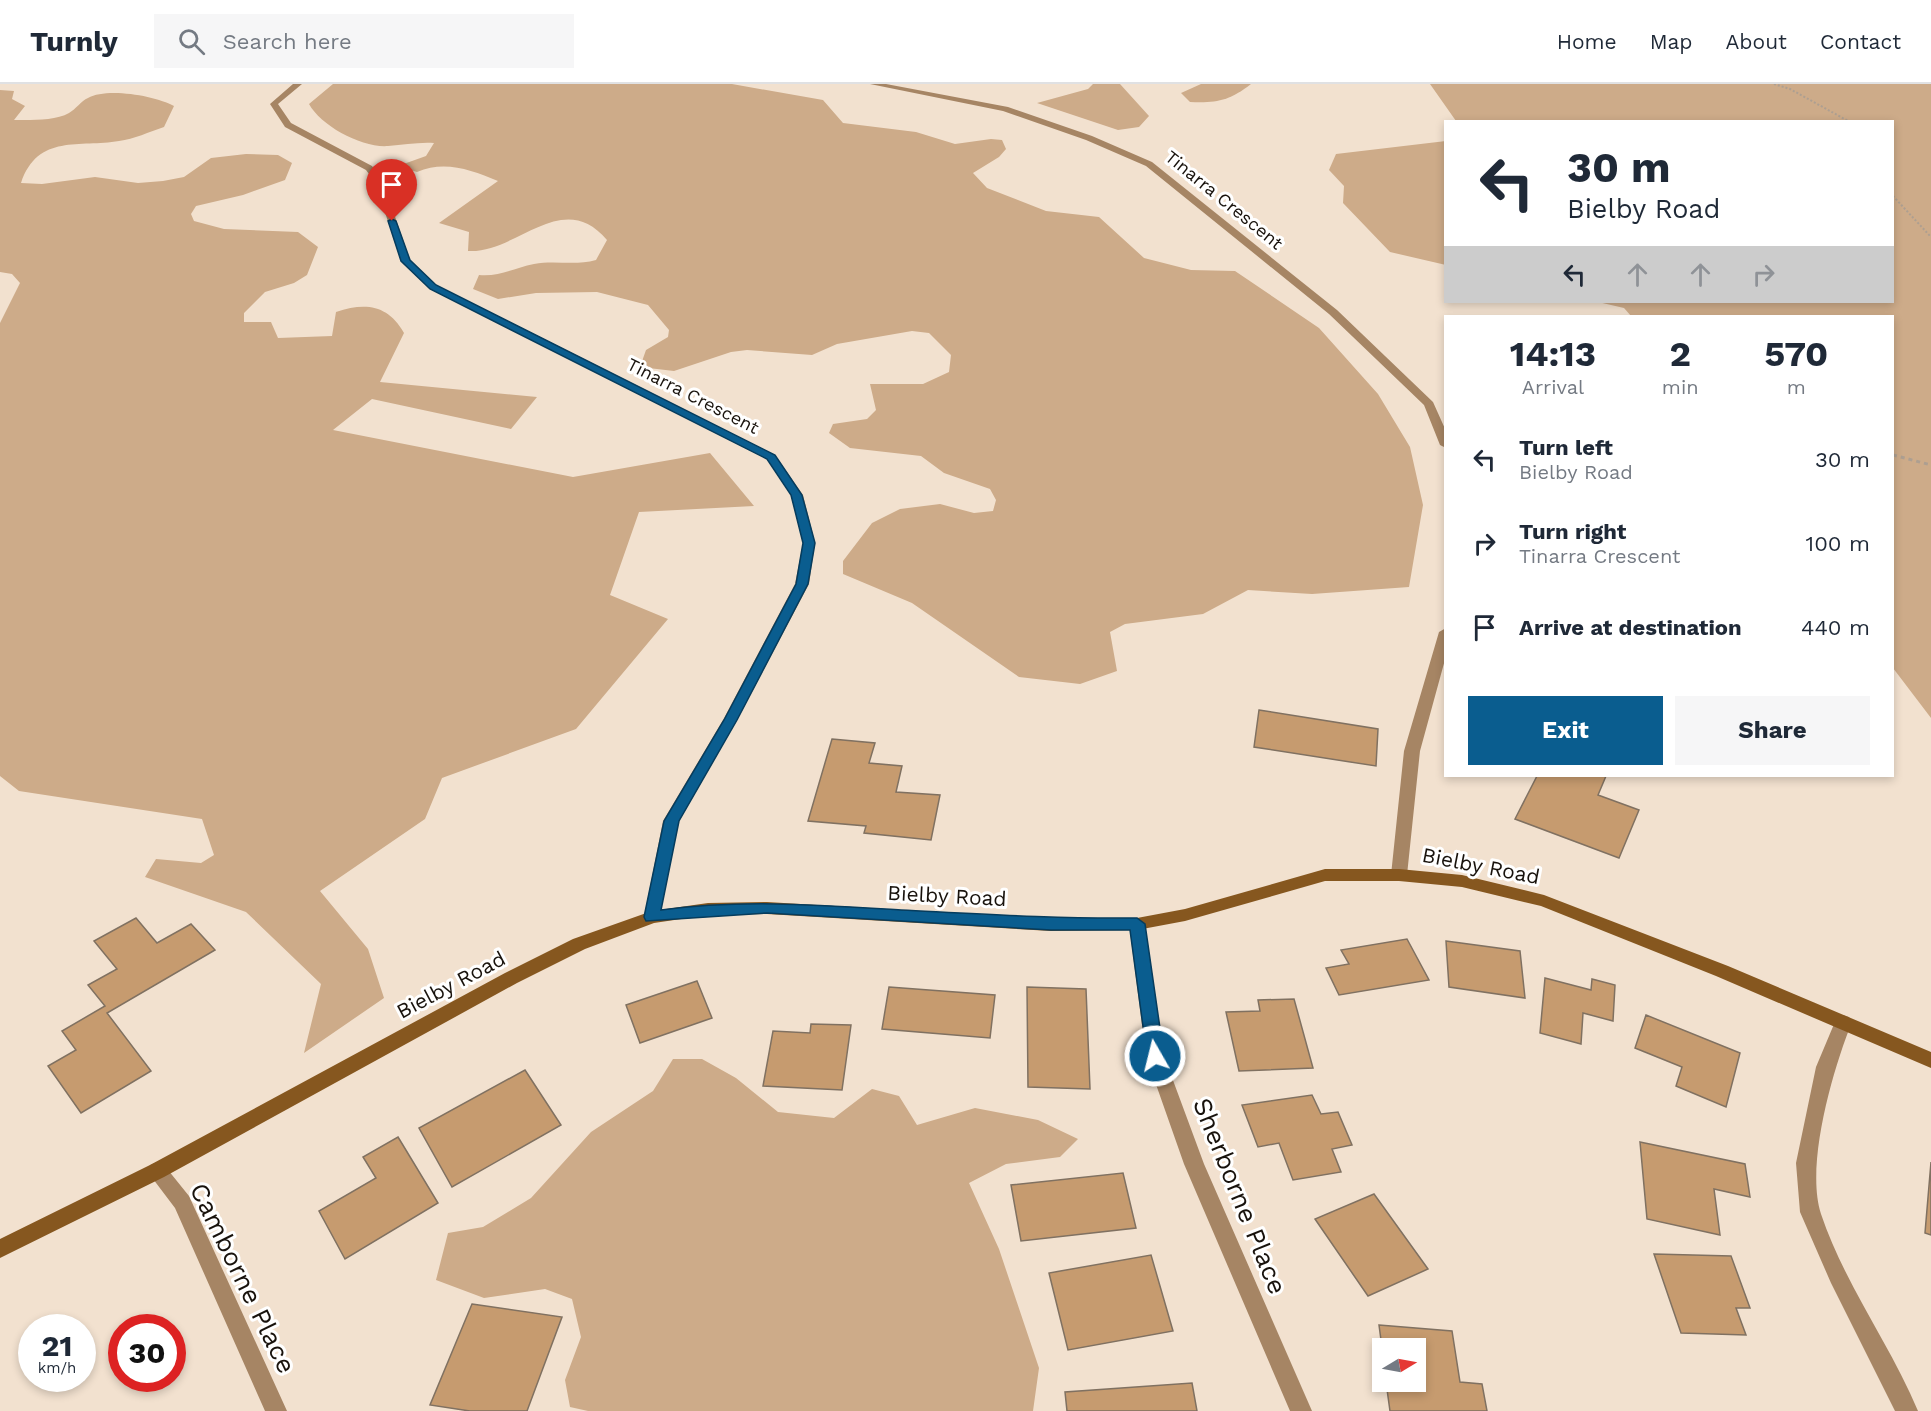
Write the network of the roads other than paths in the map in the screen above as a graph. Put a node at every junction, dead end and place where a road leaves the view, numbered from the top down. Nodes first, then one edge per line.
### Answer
1 (298, 84) edge
2 (874, 84) edge
3 (1444, 440) edge
4 (1444, 639) edge
5 (1399, 874) junction
6 (652, 917) junction
7 (1137, 924) junction
8 (1843, 1022) junction
9 (1931, 1060) edge
10 (157, 1171) junction
11 (0, 1249) edge
12 (276, 1411) edge
13 (1301, 1411) edge
14 (1907, 1411) edge

1 - 6 street, Tinarra Crescent
2 - 3 street, Tinarra Crescent
4 - 5 street
5 - 7 street, Bielby Road
5 - 8 street, Bielby Road
6 - 7 street, Bielby Road
6 - 10 street, Bielby Road
7 - 13 street, Sherborne Place
8 - 9 street, Bielby Road
8 - 14 street
10 - 11 street, Bielby Road
10 - 12 street, Camborne Place

